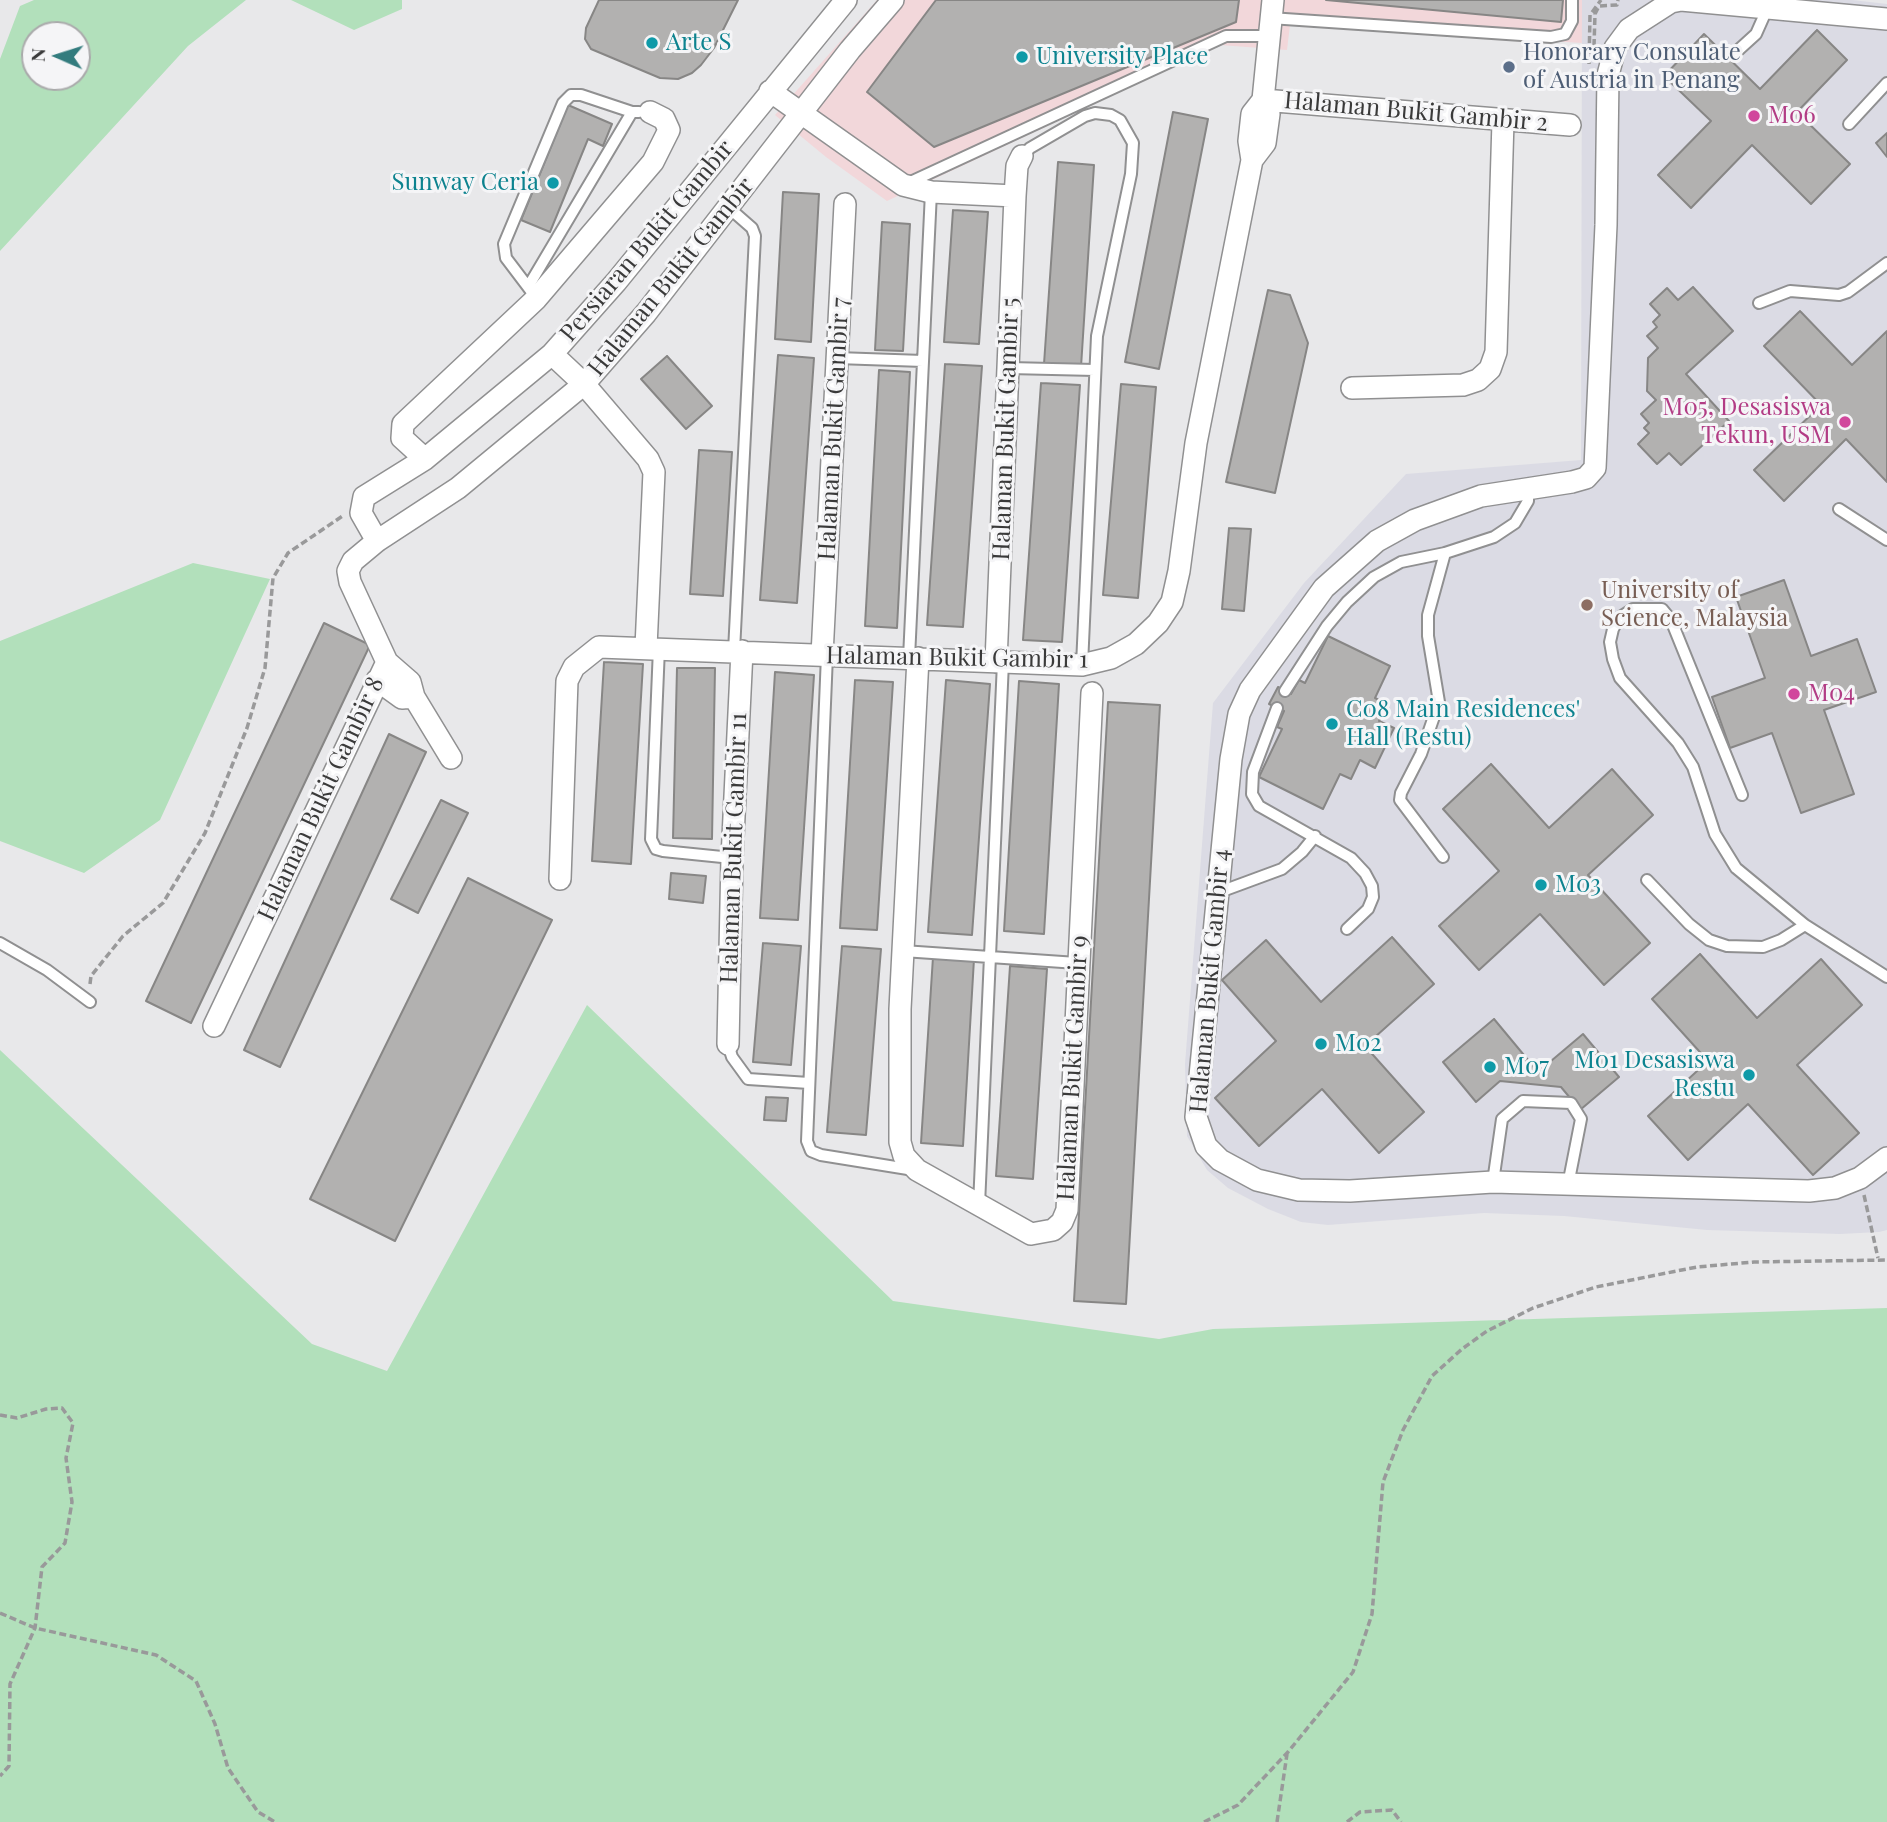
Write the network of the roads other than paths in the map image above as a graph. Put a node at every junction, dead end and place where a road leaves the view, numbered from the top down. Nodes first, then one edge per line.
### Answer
1 (846, 0) edge
2 (893, 0) edge
3 (1572, 0) edge
4 (1681, 0) edge
5 (1768, 7) junction
6 (1271, 18) edge
7 (1887, 19) edge
8 (1734, 54) dead end
9 (1887, 82) edge
10 (770, 91) junction
11 (1263, 100) junction
12 (641, 112) junction
13 (802, 113) junction
14 (1503, 121) junction
15 (1849, 124) dead end
16 (1570, 125) dead end
17 (1022, 156) joint
18 (903, 185) junction
19 (931, 192) junction
20 (1015, 196) junction
21 (845, 204) dead end
22 (728, 207) junction
23 (1887, 263) edge
24 (532, 293) junction
25 (1759, 303) dead end
26 (551, 354) junction
27 (837, 358) junction
28 (923, 361) junction
29 (1009, 368) junction
30 (1094, 370) junction
31 (584, 384) junction
32 (1352, 388) dead end
33 (425, 459) junction
34 (1528, 488) junction
35 (1839, 509) dead end
36 (1887, 540) edge
37 (377, 541) junction
38 (1445, 553) junction
39 (652, 647) junction
40 (738, 651) junction
41 (825, 655) junction
42 (913, 658) junction
43 (999, 662) junction
44 (1082, 665) junction
45 (382, 671) junction
46 (1285, 691) dead end
47 (1092, 692) dead end
48 (1276, 708) dead end
49 (450, 758) dead end
50 (1742, 795) dead end
51 (1315, 836) junction
52 (1443, 857) dead end
53 (732, 858) junction
54 (560, 879) dead end
55 (1647, 880) dead end
56 (1217, 893) junction
57 (1805, 925) junction
58 (1347, 929) dead end
59 (0, 943) edge
60 (903, 951) junction
61 (990, 957) junction
62 (1077, 963) junction
63 (1887, 977) edge
64 (90, 1002) road end
65 (214, 1026) dead end
66 (728, 1044) joint
67 (810, 1083) junction
68 (1887, 1158) edge
69 (917, 1170) junction
70 (1493, 1182) junction
71 (1568, 1185) junction
72 (979, 1208) junction

1 - 10 street, Persiaran Bukit Gambir
2 - 13 street, Halaman Bukit Gambir
3 - 6 lane
4 - 5 street
4 - 34 street, Halaman Bukit Gambir 4
5 - 7 street
5 - 8 lane
6 - 11 street, Halaman Bukit Gambir 1
6 - 18 lane
9 - 15 lane
10 - 13 street
10 - 26 street, Persiaran Bukit Gambir
11 - 14 street, Halaman Bukit Gambir 2
11 - 44 street, Halaman Bukit Gambir 1
12 - 24 lane
12 - 24 street, Persiaran Bukit Gambir
12 - 24 lane
13 - 18 street
13 - 22 street, Halaman Bukit Gambir
14 - 16 street, Halaman Bukit Gambir 2
14 - 32 street
17 - 20 street, Halaman Bukit Gambir 5
17 - 30 lane
18 - 19 street
19 - 20 street
19 - 28 lane
20 - 29 street, Halaman Bukit Gambir 5
21 - 27 street, Halaman Bukit Gambir 7
22 - 31 street, Halaman Bukit Gambir
22 - 40 lane
23 - 25 lane
24 - 33 street, Persiaran Bukit Gambir
26 - 31 street
26 - 33 street, Persiaran Bukit Gambir
27 - 28 lane
27 - 41 street, Halaman Bukit Gambir 7
28 - 42 lane
29 - 30 lane
29 - 43 street, Halaman Bukit Gambir 5
30 - 44 lane
31 - 37 street, Halaman Bukit Gambir
31 - 39 street
33 - 37 street, Persiaran Bukit Gambir
34 - 38 lane
34 - 56 street, Halaman Bukit Gambir 4
35 - 36 lane
37 - 45 street, Halaman Bukit Gambir 8
38 - 46 lane
38 - 52 lane
39 - 40 street, Halaman Bukit Gambir 1
39 - 53 lane
39 - 54 street, Halaman Bukit Gambir 1
40 - 41 street, Halaman Bukit Gambir 1
40 - 53 street, Halaman Bukit Gambir 11
41 - 42 street, Halaman Bukit Gambir 1
41 - 67 lane
42 - 43 street, Halaman Bukit Gambir 1
42 - 60 street, Halaman Bukit Gambir 9
43 - 44 street, Halaman Bukit Gambir 1
43 - 61 lane
45 - 49 street
45 - 65 street, Halaman Bukit Gambir 8
47 - 62 street, Halaman Bukit Gambir 9
48 - 51 lane
50 - 57 lane
51 - 56 lane
51 - 58 lane
53 - 66 street, Halaman Bukit Gambir 11
55 - 57 lane
56 - 70 street, Halaman Bukit Gambir 4
57 - 63 lane
59 - 64 lane
60 - 61 lane
60 - 69 street, Halaman Bukit Gambir 9
61 - 62 lane
61 - 72 lane
62 - 72 street, Halaman Bukit Gambir 9
66 - 67 lane
67 - 69 lane
68 - 71 street, Halaman Bukit Gambir 4
69 - 72 street, Halaman Bukit Gambir 9
70 - 71 street, Halaman Bukit Gambir 4
70 - 71 lane

